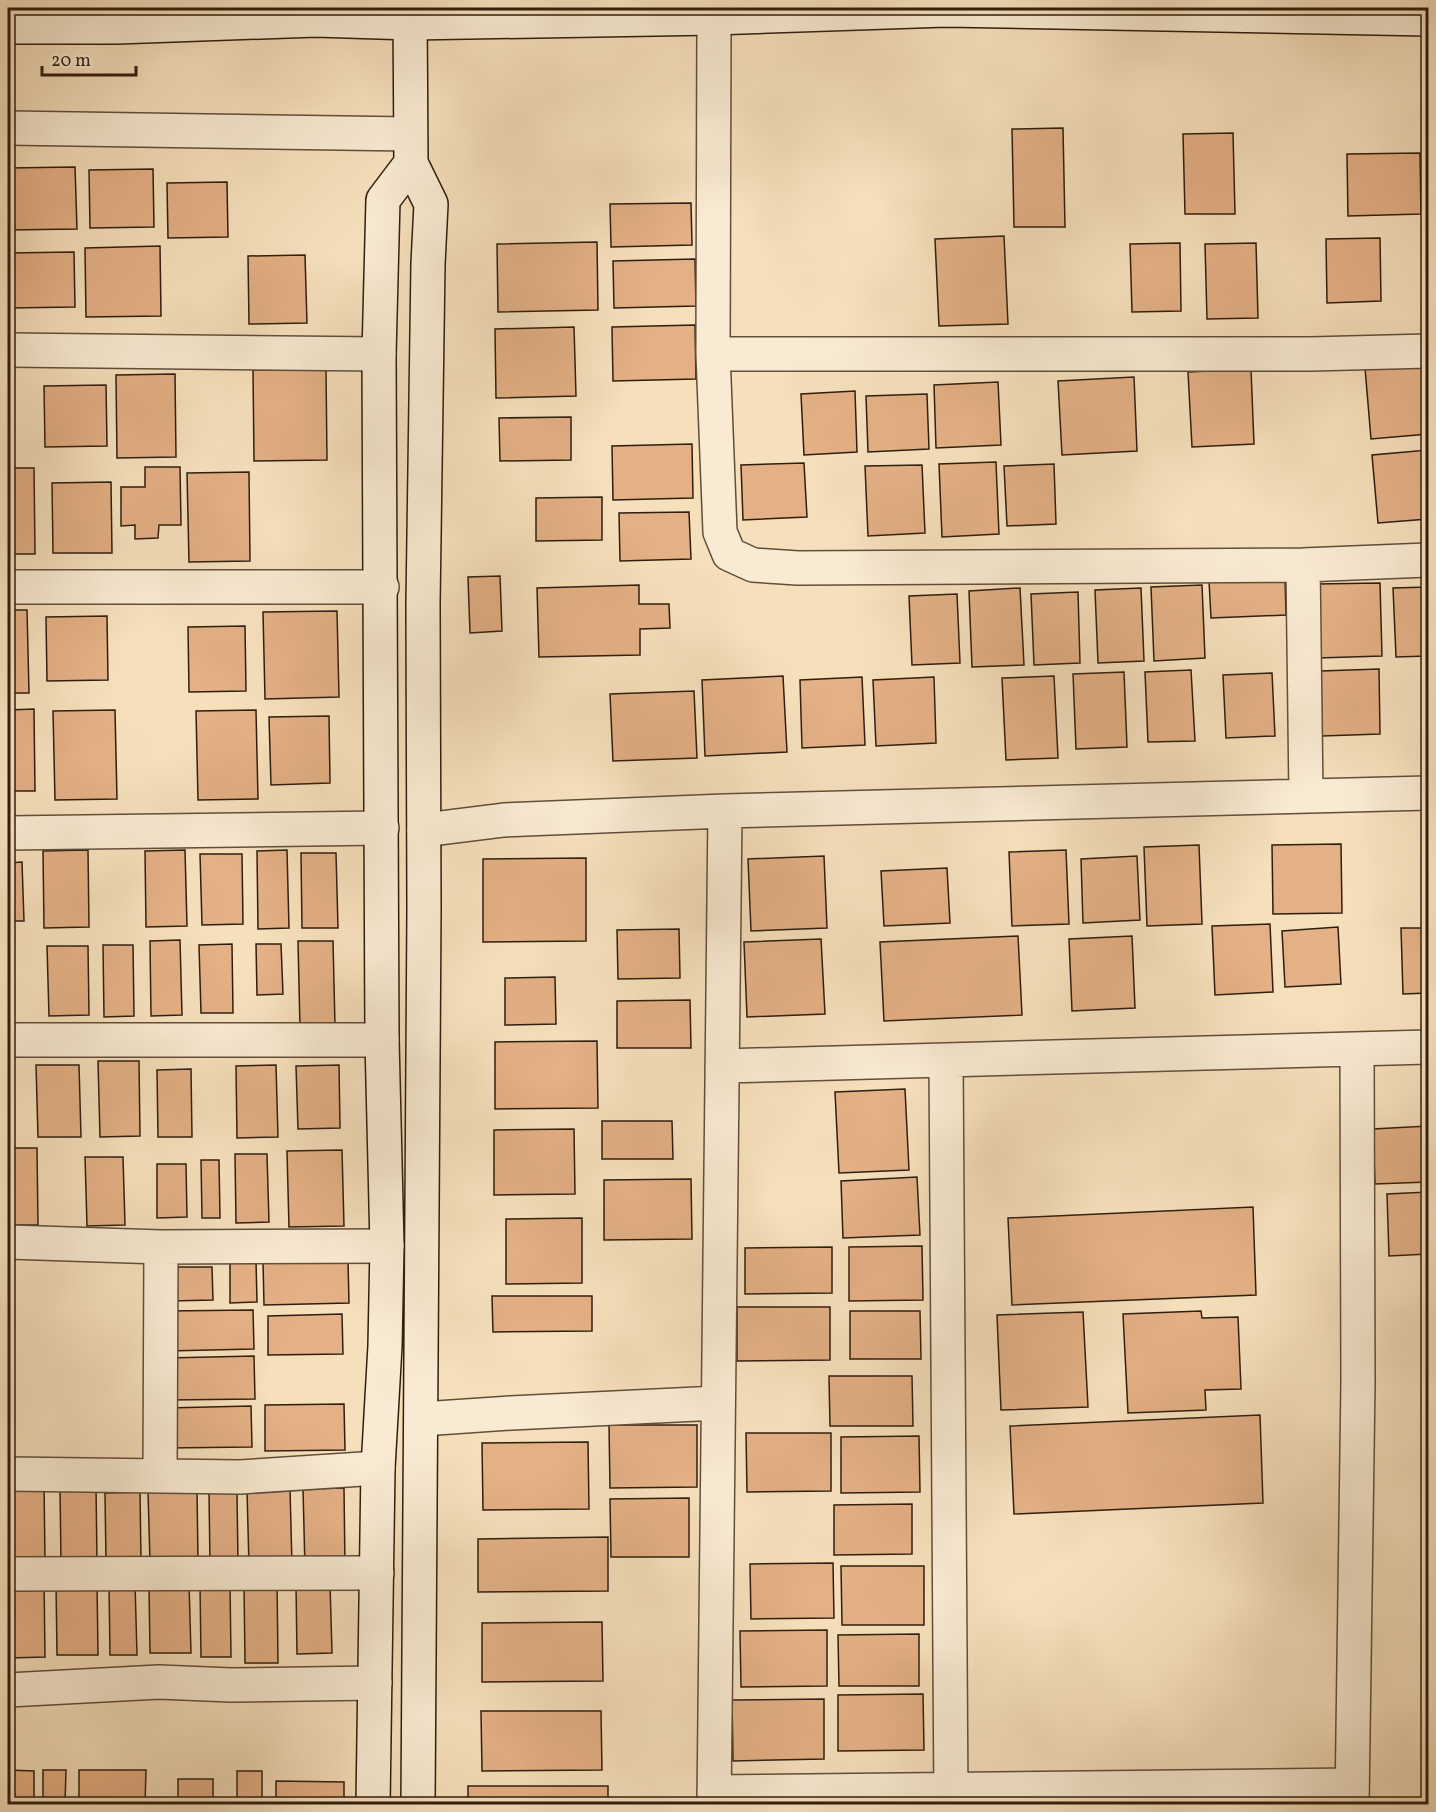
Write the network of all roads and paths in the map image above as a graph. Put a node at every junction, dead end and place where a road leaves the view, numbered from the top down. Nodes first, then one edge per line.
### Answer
1 (410, 15) edge
2 (714, 18) junction
3 (1428, 20) edge
4 (8, 27) edge
5 (8, 128) edge
6 (410, 149) junction
7 (8, 350) edge
8 (1428, 351) edge
9 (379, 354) junction
10 (713, 354) junction
11 (1428, 560) edge
12 (1303, 565) junction
13 (8, 587) edge
14 (382, 587) junction
15 (1428, 793) edge
16 (1306, 796) junction
17 (726, 811) junction
18 (382, 828) junction
19 (424, 830) junction
20 (8, 833) edge
21 (424, 909) junction
22 (382, 910) junction
23 (8, 1040) edge
24 (382, 1040) junction
25 (1428, 1047) edge
26 (1357, 1049) junction
27 (945, 1060) junction
28 (722, 1066) junction
29 (8, 1242) edge
30 (387, 1245) junction
31 (161, 1247) junction
32 (718, 1404) junction
33 (422, 1419) junction
34 (378, 1468) junction
35 (8, 1474) edge
36 (160, 1475) junction
37 (8, 1574) edge
38 (376, 1581) junction
39 (421, 1588) junction
40 (375, 1683) junction
41 (8, 1690) edge
42 (1352, 1795) edge
43 (951, 1797) edge
44 (714, 1798) edge
45 (374, 1804) edge
46 (417, 1804) edge

1 - 2 street
1 - 4 street
1 - 6 street
2 - 3 street
2 - 10 street
5 - 6 street
6 - 9 street
6 - 19 street
7 - 9 street
8 - 10 street
9 - 14 street
10 - 12 street
11 - 12 street
12 - 16 street
13 - 14 street
14 - 18 street
15 - 16 street
16 - 17 street
17 - 19 street
17 - 28 street
18 - 20 street
18 - 22 street
19 - 21 street
21 - 22 street
21 - 33 street
22 - 24 street
23 - 24 street
24 - 30 street
25 - 26 street
26 - 27 street
26 - 42 street
27 - 28 street
27 - 43 street
28 - 32 street
29 - 31 street
30 - 31 street
30 - 34 street
31 - 36 street
32 - 33 street
32 - 44 street
33 - 39 street
34 - 36 street
34 - 38 street
35 - 36 street
37 - 38 street
38 - 39 street
38 - 40 street
39 - 46 street
40 - 41 street
40 - 45 street
42 - 43 street
43 - 44 street

